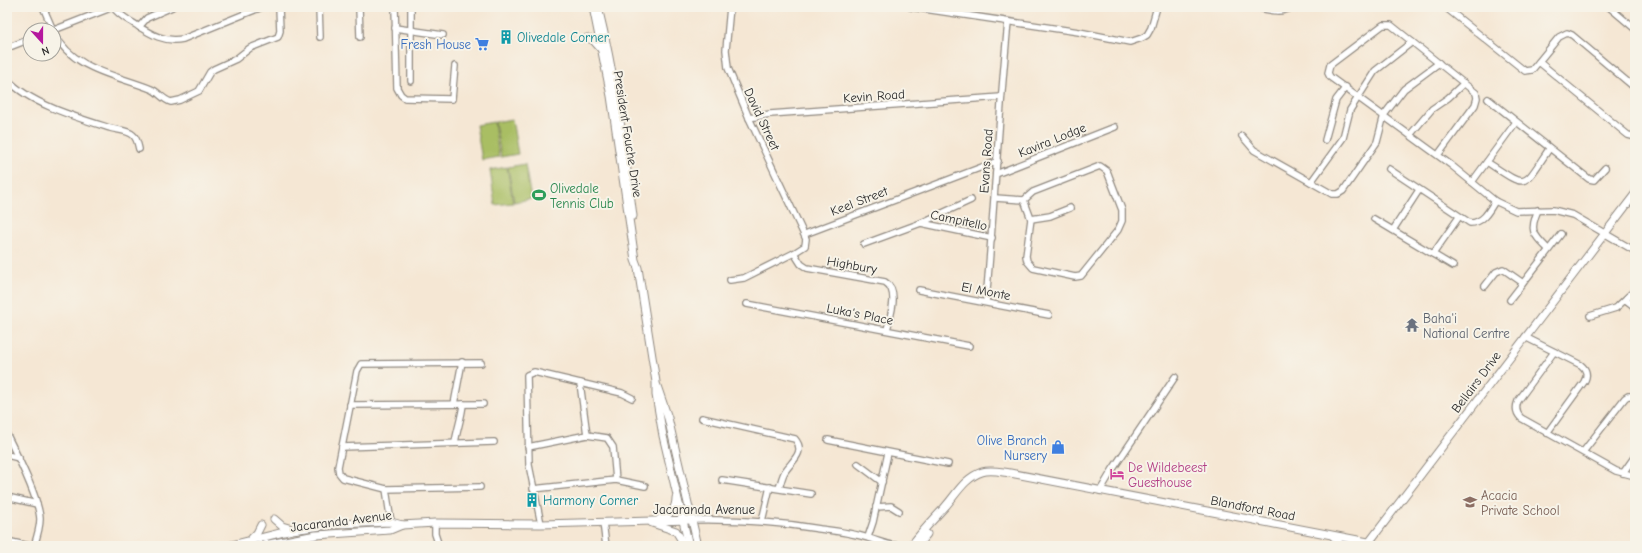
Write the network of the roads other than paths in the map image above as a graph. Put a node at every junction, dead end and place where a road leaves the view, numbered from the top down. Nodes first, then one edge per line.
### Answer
1 (43, 7) edge
2 (113, 7) edge
3 (172, 7) edge
4 (262, 7) edge
5 (279, 7) edge
6 (319, 7) edge
7 (359, 7) edge
8 (395, 7) edge
9 (411, 7) edge
10 (592, 7) edge
11 (598, 7) edge
12 (730, 7) edge
13 (911, 7) edge
14 (1157, 7) edge
15 (1256, 7) edge
16 (1292, 7) edge
17 (1445, 7) edge
18 (1609, 7) edge
19 (50, 22) edge
20 (1008, 22) junction
21 (139, 27) junction
22 (62, 28) edge
23 (395, 28) junction
24 (1635, 29) edge
25 (410, 30) junction
26 (443, 36) dead end
27 (320, 37) dead end
28 (360, 37) dead end
29 (587, 38) dead end
30 (1412, 42) junction
31 (22, 43) edge
32 (62, 46) edge
33 (7, 48) edge
34 (602, 49) junction
35 (1539, 62) junction
36 (1439, 63) junction
37 (455, 66) dead end
38 (7, 79) edge
39 (411, 81) dead end
40 (1464, 83) junction
41 (1346, 87) junction
42 (1635, 88) edge
43 (1358, 96) junction
44 (1001, 97) junction
45 (1488, 99) dead end
46 (1384, 115) junction
47 (749, 118) junction
48 (1516, 122) junction
49 (1115, 127) dead end
50 (1635, 134) edge
51 (1410, 135) junction
52 (1242, 136) dead end
53 (1325, 140) dead end
54 (139, 149) dead end
55 (1549, 149) junction
56 (1438, 155) junction
57 (998, 161) junction
58 (1487, 162) junction
59 (1605, 168) dead end
60 (1389, 169) dead end
61 (996, 174) junction
62 (1311, 182) junction
63 (1472, 182) junction
64 (1419, 190) junction
65 (1635, 194) edge
66 (995, 198) junction
67 (971, 200) dead end
68 (1024, 200) junction
69 (1495, 201) junction
70 (1070, 208) dead end
71 (1538, 210) junction
72 (1459, 217) junction
73 (1031, 219) junction
74 (1374, 219) dead end
75 (921, 223) junction
76 (1393, 230) junction
77 (805, 234) junction
78 (1561, 234) dead end
79 (1604, 234) junction
80 (992, 238) junction
81 (864, 244) dead end
82 (1548, 249) junction
83 (1635, 251) edge
84 (794, 253) junction
85 (1433, 254) junction
86 (638, 266) junction
87 (1453, 266) dead end
88 (730, 280) dead end
89 (1523, 283) junction
90 (1485, 286) dead end
91 (919, 290) dead end
92 (1635, 290) edge
93 (1510, 300) dead end
94 (1626, 300) junction
95 (986, 302) junction
96 (747, 304) dead end
97 (1635, 307) edge
98 (1049, 315) dead end
99 (1590, 316) dead end
100 (887, 330) junction
101 (1525, 337) junction
102 (969, 346) dead end
103 (1554, 352) junction
104 (462, 362) junction
105 (481, 363) dead end
106 (1176, 377) dead end
107 (580, 382) junction
108 (656, 382) junction
109 (1635, 396) edge
110 (632, 398) dead end
111 (454, 404) junction
112 (463, 404) junction
113 (483, 404) dead end
114 (350, 405) junction
115 (702, 418) dead end
116 (1547, 433) junction
117 (7, 435) edge
118 (587, 435) junction
119 (828, 440) dead end
120 (494, 442) dead end
121 (455, 443) junction
122 (342, 447) junction
123 (528, 447) junction
124 (1583, 452) junction
125 (888, 453) junction
126 (7, 455) edge
127 (1635, 456) edge
128 (19, 458) junction
129 (858, 464) dead end
130 (948, 464) dead end
131 (1622, 473) junction
132 (1635, 476) edge
133 (616, 480) junction
134 (722, 480) dead end
135 (882, 482) junction
136 (675, 484) junction
137 (480, 486) dead end
138 (645, 486) dead end
139 (770, 487) junction
140 (779, 488) junction
141 (386, 489) junction
142 (534, 489) junction
143 (1100, 491) junction
144 (811, 494) dead end
145 (7, 497) edge
146 (37, 504) junction
147 (876, 507) junction
148 (899, 511) dead end
149 (274, 519) dead end
150 (658, 520) junction
151 (683, 520) junction
152 (691, 520) junction
153 (643, 521) junction
154 (762, 521) junction
155 (391, 522) junction
156 (603, 522) junction
157 (435, 524) junction
158 (541, 524) junction
159 (261, 525) dead end
160 (402, 525) junction
161 (292, 530) junction
162 (1333, 536) junction
163 (868, 538) junction
164 (248, 540) junction
165 (7, 541) edge
166 (885, 545) edge
167 (913, 545) edge
168 (1369, 545) edge
169 (30, 546) edge
170 (34, 546) edge
171 (228, 546) edge
172 (259, 546) edge
173 (439, 546) edge
174 (606, 546) edge
175 (685, 546) edge
176 (689, 546) edge
177 (698, 546) edge
178 (1342, 546) edge

1 - 19 street
2 - 21 street
2 - 22 street
3 - 21 street
4 - 21 street
5 - 32 street
6 - 27 street
7 - 28 street
8 - 23 street
9 - 25 street
10 - 34 street, President Fouche Drive
11 - 86 street, President Fouche Drive
12 - 47 street, David Street
13 - 20 street
14 - 20 street
15 - 16 street
17 - 35 street
18 - 24 street
20 - 44 street, Evans Road
23 - 25 street
23 - 37 street
25 - 26 street
25 - 39 street
29 - 34 street
30 - 36 street
30 - 41 street
30 - 43 street
31 - 33 street
34 - 86 street, President Fouche Drive
35 - 42 street
35 - 50 street
36 - 40 street
36 - 46 street
38 - 54 street
40 - 51 street
40 - 56 street
41 - 43 street
41 - 53 street
43 - 46 street
43 - 62 street
44 - 47 street, Kevin Road
44 - 57 street, Evans Road
45 - 48 street
46 - 51 street
46 - 62 street
47 - 77 street, David Street
48 - 55 street
48 - 58 street
49 - 61 street, Kavira Lodge
51 - 56 street
52 - 62 street
55 - 58 street
55 - 59 street
56 - 63 street
57 - 61 street, Evans Road
57 - 77 street, Keel Street
58 - 63 street
60 - 64 street
61 - 66 street, Evans Road
63 - 69 street
64 - 72 street
64 - 76 street
65 - 79 street, Bellairs Drive
66 - 68 street
66 - 80 street, Evans Road
67 - 75 street, Campitello
68 - 73 street
68 - 73 street
69 - 71 street
69 - 72 street
70 - 73 street
71 - 79 street
71 - 82 street
72 - 85 street
74 - 76 street
75 - 80 street, Campitello
75 - 81 street, Campitello
76 - 85 street
77 - 84 street
78 - 82 street
79 - 83 street
79 - 101 street, Bellairs Drive
80 - 95 street, Evans Road
82 - 89 street
84 - 88 street
84 - 100 street, Highbury
85 - 87 street
86 - 108 street, President Fouche Drive
89 - 90 street
89 - 93 street
91 - 95 street, El Monte
92 - 94 street
94 - 97 street
94 - 99 street
95 - 98 street, El Monte
96 - 100 street, Luka's Place
100 - 102 street, Luka's Place
101 - 103 street
101 - 168 street, Bellairs Drive
103 - 116 street
103 - 116 street
104 - 105 street
104 - 111 street
104 - 114 street
106 - 143 street
107 - 110 street
107 - 118 street
107 - 123 street
108 - 136 street, President Fouche Drive
108 - 152 street, President Fouche Drive
109 - 124 street
111 - 112 street
111 - 114 street
112 - 113 street
112 - 121 street
114 - 122 street
115 - 140 street
116 - 124 street
117 - 128 street
118 - 123 street
118 - 133 street
119 - 125 street
120 - 121 street
121 - 122 street
122 - 141 street
123 - 142 street
124 - 131 street
125 - 130 street
125 - 135 street
126 - 128 street
127 - 131 street
128 - 146 street
129 - 135 street
131 - 132 street
133 - 138 street
133 - 142 street
134 - 139 street
135 - 147 street
136 - 150 street
136 - 151 street, President Fouche Drive
137 - 141 street
139 - 140 street
139 - 154 street
140 - 144 street
141 - 155 street
142 - 158 street
143 - 162 street, Blandford Road
143 - 167 street, Blandford Road
145 - 146 street
146 - 170 street
147 - 148 street
147 - 163 street
149 - 161 street
150 - 151 street, Jacaranda Avenue
150 - 153 street, Jacaranda Avenue
151 - 152 street, Jacaranda Avenue
151 - 176 street, President Fouche Drive
152 - 154 street, Jacaranda Avenue
152 - 177 street, President Fouche Drive
153 - 156 street, Jacaranda Avenue
153 - 175 street
154 - 163 street, Jacaranda Avenue
155 - 160 street, Jacaranda Avenue
155 - 161 street, Jacaranda Avenue
156 - 158 street, Jacaranda Avenue
156 - 174 street
157 - 158 street, Jacaranda Avenue
157 - 160 street, Jacaranda Avenue
157 - 173 street
159 - 164 street
160 - 172 street, Jacaranda Avenue
161 - 164 street, Jacaranda Avenue
162 - 168 street, Blandford Road
162 - 178 street
163 - 166 street, Jacaranda Avenue
164 - 171 street, Jacaranda Avenue
165 - 169 street
166 - 167 street, Jacaranda Avenue

